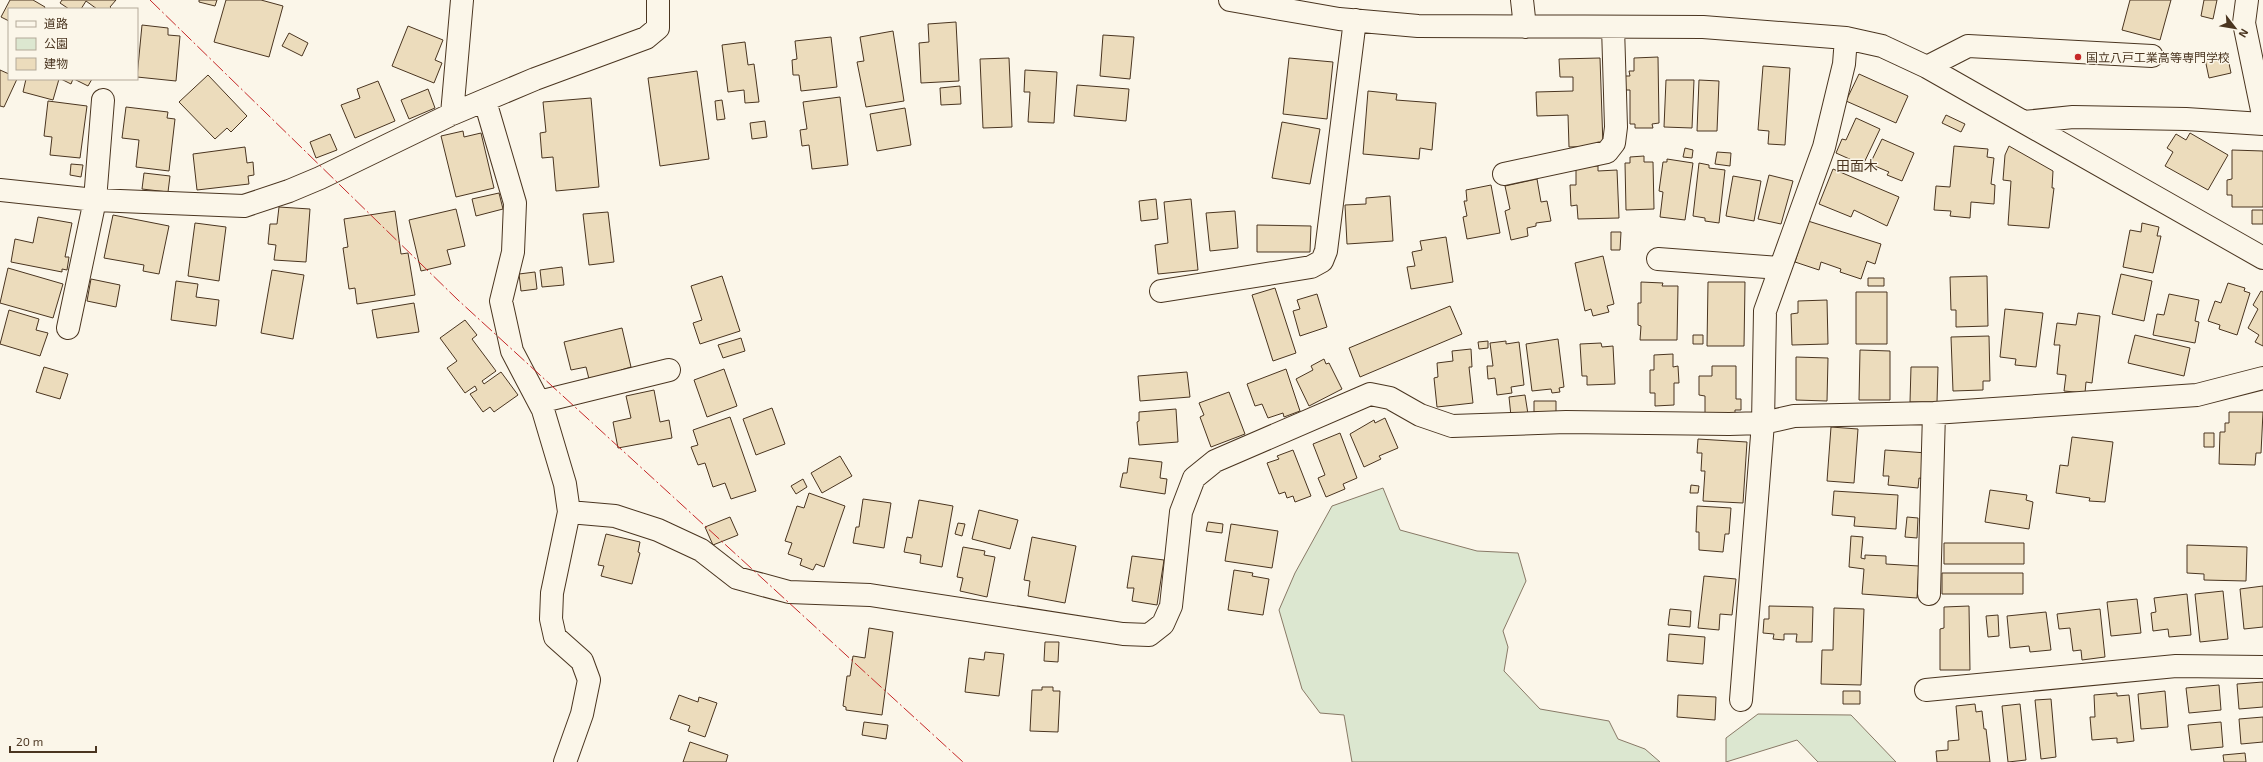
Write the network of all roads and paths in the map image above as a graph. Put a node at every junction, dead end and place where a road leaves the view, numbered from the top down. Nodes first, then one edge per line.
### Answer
1 (462, 0) edge
2 (650, 0) edge
3 (658, 0) edge
4 (1230, 0) edge
5 (1522, 0) edge
6 (2247, 0) edge
7 (1355, 20) junction
8 (2253, 21) edge
9 (1525, 27) junction
10 (1613, 27) junction
11 (1846, 38) junction
12 (2152, 56) dead end
13 (1927, 68) junction
14 (103, 100) dead end
15 (485, 101) junction
16 (452, 114) junction
17 (2263, 115) edge
18 (2024, 122) junction
19 (2263, 124) edge
20 (1504, 174) dead end
21 (0, 190) edge
22 (95, 200) junction
23 (2263, 258) edge
24 (1658, 259) dead end
25 (1780, 268) junction
26 (1161, 291) dead end
27 (68, 328) dead end
28 (669, 370) dead end
29 (2263, 378) edge
30 (539, 402) junction
31 (1934, 413) junction
32 (1763, 423) junction
33 (569, 512) junction
34 (1929, 594) dead end
35 (2263, 667) edge
36 (1926, 690) dead end
37 (1741, 700) dead end
38 (565, 762) edge

1 - 16 street
2 - 3 street
3 - 15 street
4 - 7 street
5 - 9 street
6 - 8 street
7 - 9 street
7 - 26 street
8 - 17 street
9 - 10 street
10 - 11 street
10 - 20 street
11 - 13 street
11 - 25 street
12 - 13 street
13 - 18 street
14 - 22 street
15 - 16 street
15 - 30 street
16 - 22 street
18 - 19 street
18 - 23 street
21 - 22 street
22 - 27 street
24 - 25 street
25 - 32 street
28 - 30 street
29 - 31 street
30 - 33 street
31 - 32 street
31 - 34 street
32 - 33 street
32 - 37 street
33 - 38 street
35 - 36 street

